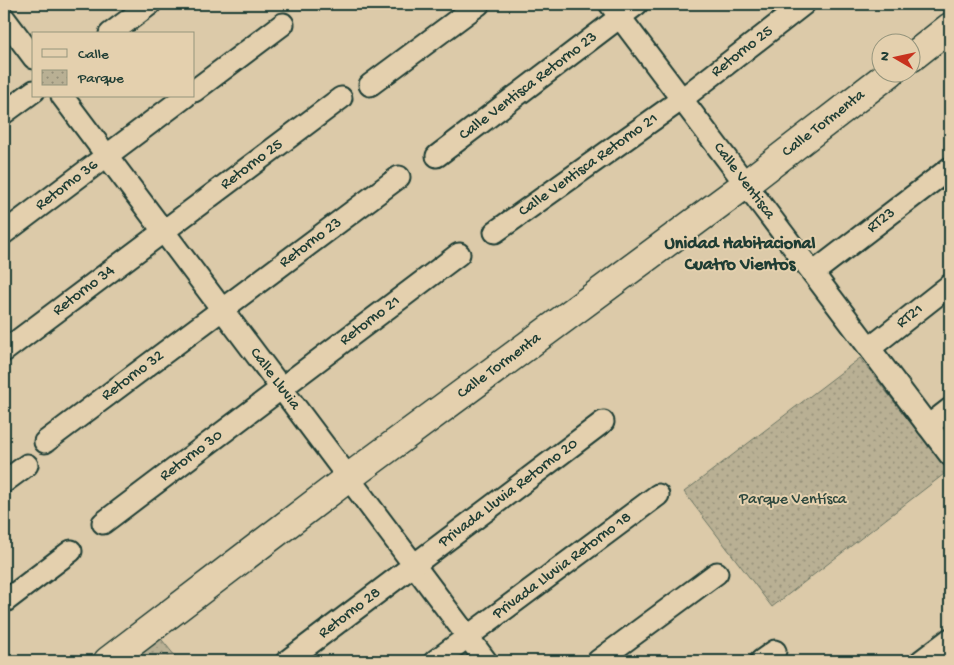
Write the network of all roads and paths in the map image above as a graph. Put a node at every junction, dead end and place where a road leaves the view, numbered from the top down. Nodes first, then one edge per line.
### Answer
1 (150, 4) edge
2 (479, 4) edge
3 (636, 4) edge
4 (804, 4) edge
5 (615, 10) edge
6 (4, 18) edge
7 (283, 24) dead end
8 (950, 27) edge
9 (113, 32) edge
10 (922, 49) edge
11 (32, 55) edge
12 (878, 82) edge
13 (370, 85) dead end
14 (195, 90) edge
15 (32, 92) edge
16 (64, 98) edge
17 (183, 98) edge
18 (341, 98) dead end
19 (682, 99) junction
20 (4, 112) edge
21 (107, 156) junction
22 (437, 156) dead end
23 (950, 168) edge
24 (400, 176) dead end
25 (746, 184) junction
26 (163, 231) junction
27 (495, 232) dead end
28 (4, 233) edge
29 (459, 254) dead end
30 (813, 273) junction
31 (950, 285) edge
32 (222, 310) junction
33 (870, 348) junction
34 (4, 351) edge
35 (281, 388) junction
36 (950, 409) edge
37 (603, 422) dead end
38 (928, 426) junction
39 (45, 442) dead end
40 (950, 455) edge
41 (27, 465) dead end
42 (348, 478) junction
43 (4, 482) edge
44 (658, 495) dead end
45 (103, 523) dead end
46 (71, 551) dead end
47 (414, 566) junction
48 (717, 572) dead end
49 (4, 602) edge
50 (468, 637) junction
51 (950, 638) edge
52 (108, 661) edge
53 (287, 661) edge
54 (435, 661) edge
55 (486, 661) edge
56 (598, 661) edge
57 (921, 661) edge

1 - 9 street
2 - 13 street
3 - 5 street, Calle Ventisca Retorno 23
4 - 19 street, Retorno 25
5 - 19 street, Calle Ventisca
5 - 22 street, Calle Ventisca Retorno 23
6 - 11 street
7 - 14 street
8 - 10 street
12 - 25 street, Calle Tormenta
15 - 20 street
16 - 21 street, Calle Lluvia
17 - 21 street, Retorno 36
18 - 26 street, Retorno 25
19 - 25 street, Calle Ventisca
19 - 27 street, Calle Ventisca Retorno 21
21 - 26 street, Calle Lluvia
21 - 28 street, Retorno 36
23 - 30 street, RT23
24 - 32 street, Retorno 23
25 - 30 street, Calle Ventisca
25 - 42 street, Calle Tormenta
26 - 32 street, Calle Lluvia
26 - 34 street, Retorno 34
29 - 35 street, Retorno 21
30 - 33 street, Calle Ventisca
31 - 33 street, RT21
32 - 35 street, Calle Lluvia
32 - 39 street, Retorno 32
33 - 38 street, Calle Ventisca
35 - 42 street, Calle Lluvia
35 - 45 street, Retorno 30
36 - 38 street
37 - 47 street, Privada Lluvia Retorno 20
38 - 40 street, Calle Ventisca
41 - 43 street
42 - 47 street, Calle Lluvia
42 - 52 street, Calle Tormenta
44 - 50 street, Privada Lluvia Retorno 18
46 - 49 street
47 - 50 street, Calle Lluvia
47 - 53 street, Retorno 28
48 - 56 street
50 - 54 street, Privada Lluvia Retorno 18
50 - 55 street, Calle Lluvia
51 - 57 street

